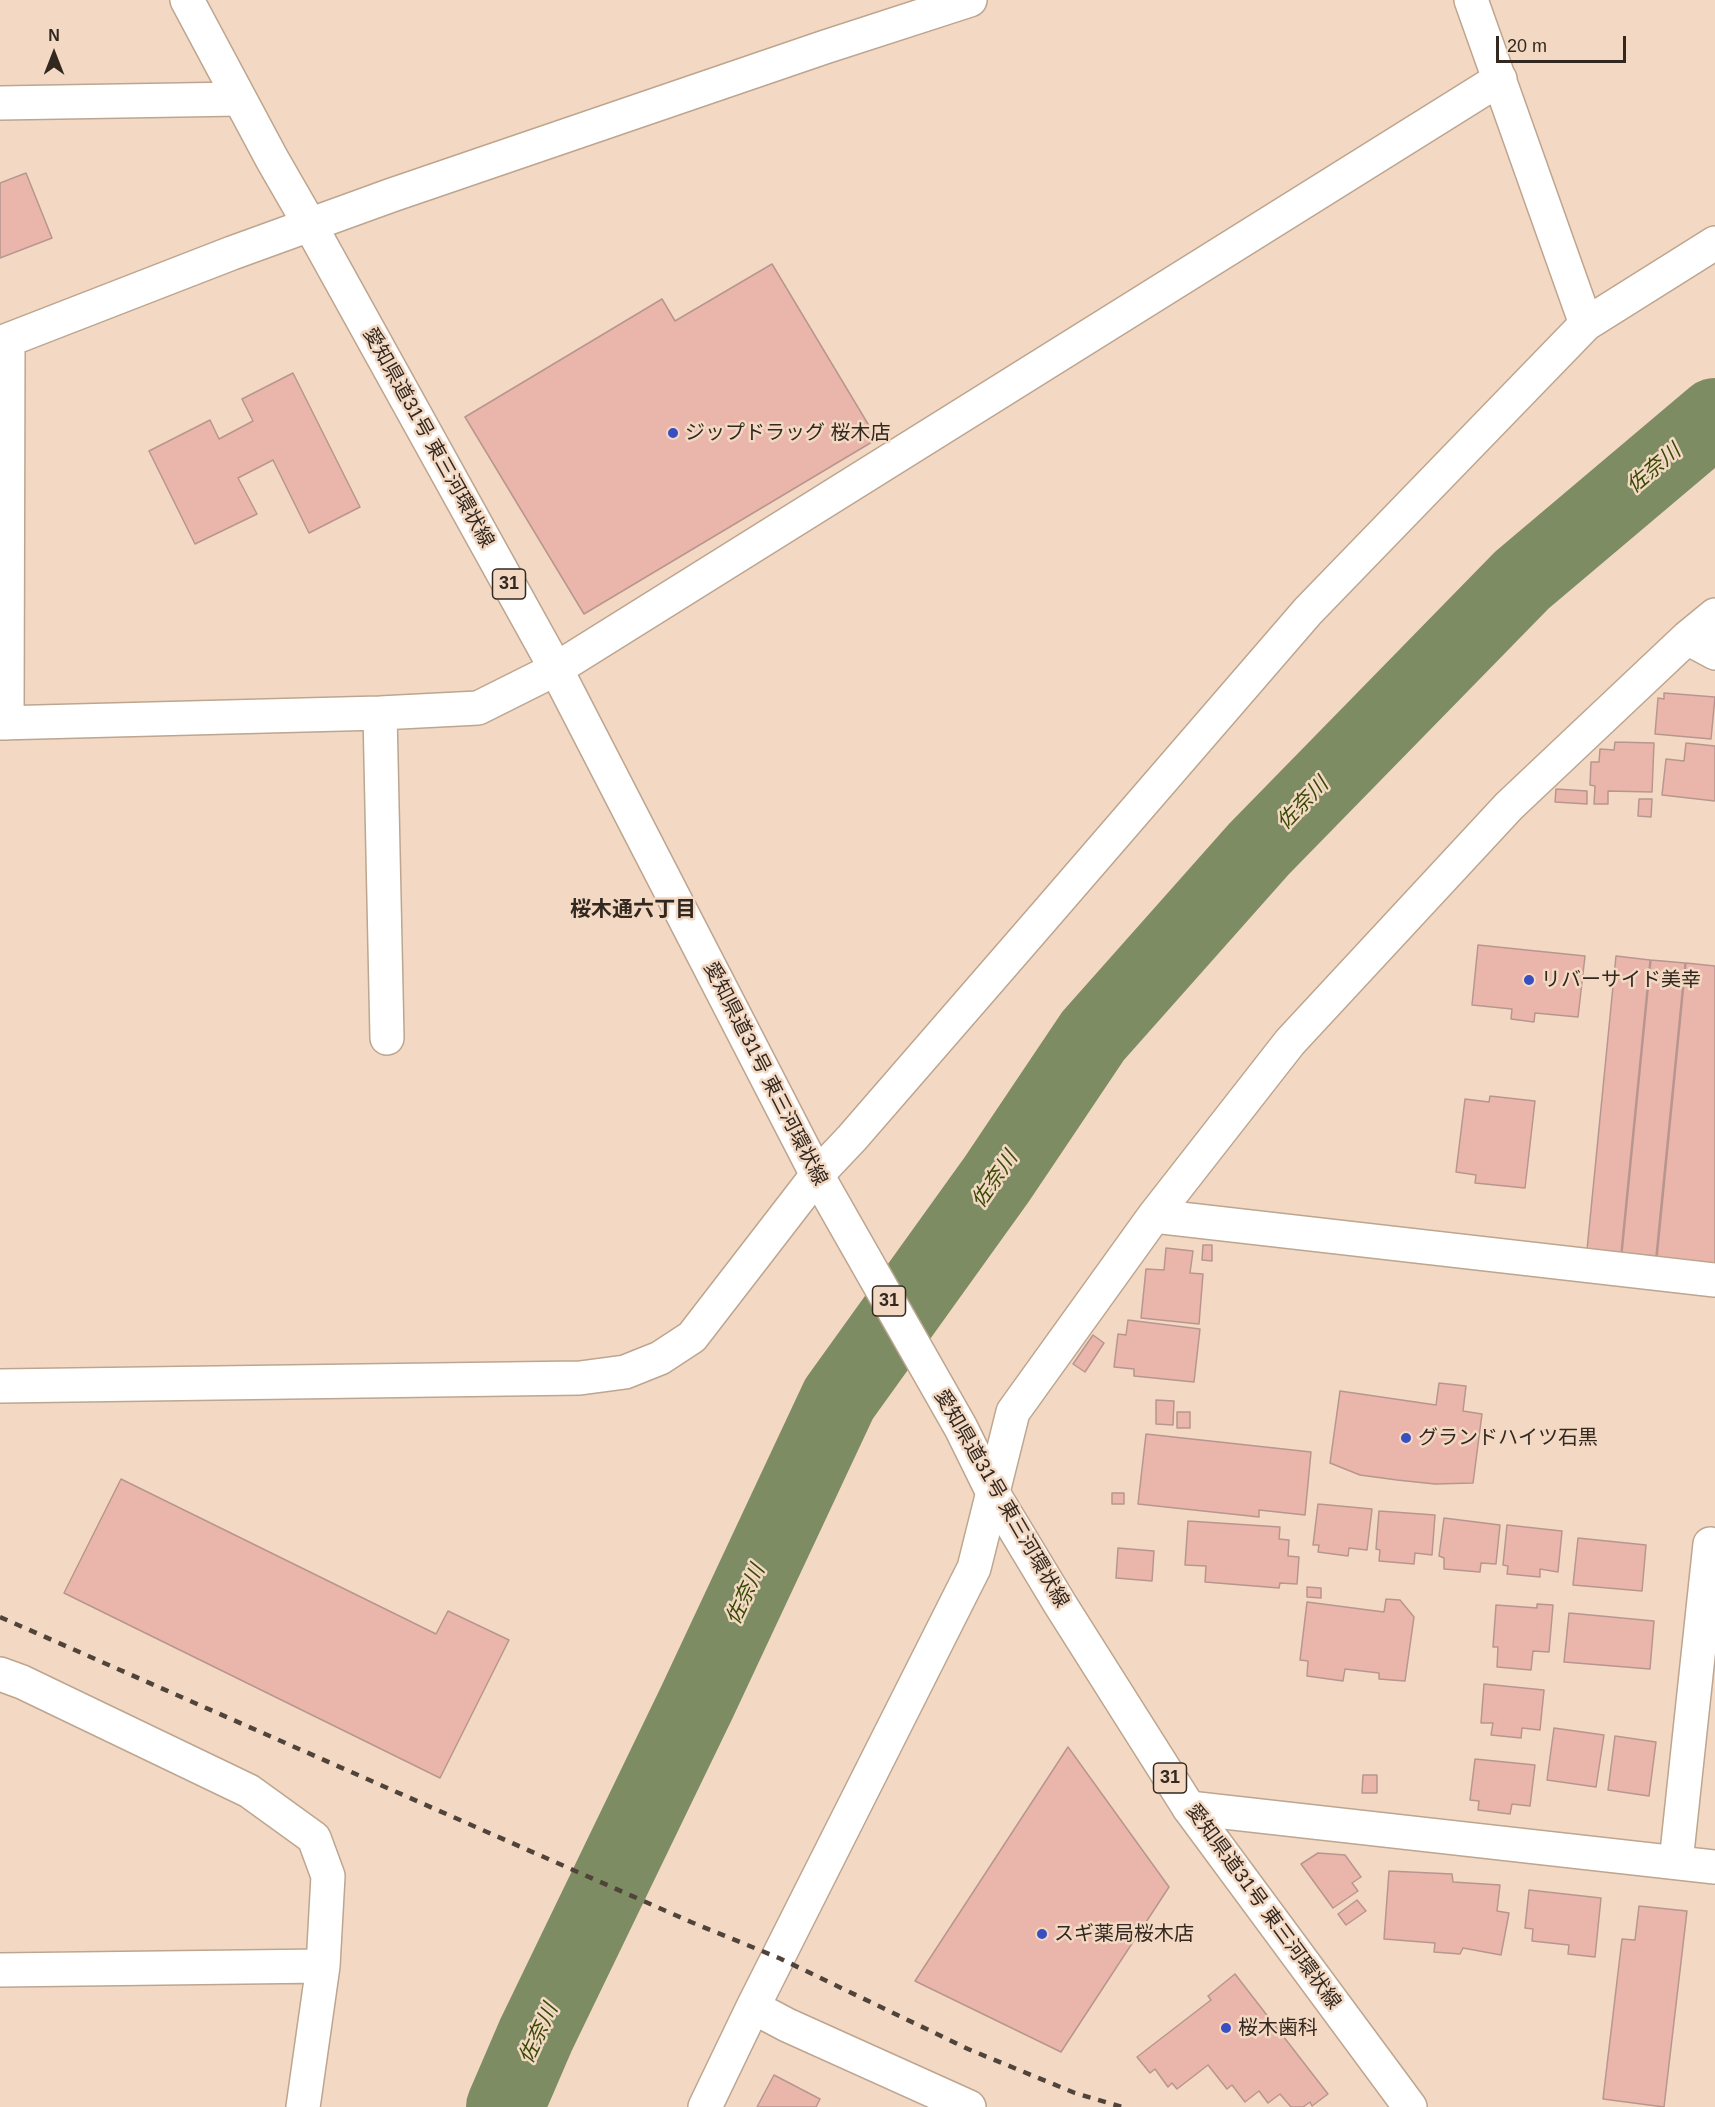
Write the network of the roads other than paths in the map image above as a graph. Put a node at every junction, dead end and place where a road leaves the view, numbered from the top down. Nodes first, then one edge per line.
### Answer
1 (187, 0) edge
2 (970, 0) edge
3 (1471, 0) edge
4 (1500, 79) junction
5 (239, 99) junction
6 (0, 103) edge
7 (310, 225) junction
8 (1715, 243) edge
9 (1586, 324) junction
10 (4, 342) edge
11 (1715, 615) edge
12 (1701, 646) edge
13 (556, 669) junction
14 (380, 713) junction
15 (3, 723) edge
16 (387, 1038) dead end
17 (816, 1175) junction
18 (1154, 1216) junction
19 (1715, 1280) edge
20 (0, 1386) edge
21 (993, 1493) junction
22 (1710, 1544) dead end
23 (0, 1674) edge
24 (1189, 1808) junction
25 (1676, 1862) junction
26 (1715, 1867) edge
27 (323, 1966) junction
28 (0, 1970) edge
29 (753, 2007) junction
30 (303, 2107) edge
31 (705, 2107) edge
32 (969, 2107) edge
33 (1410, 2107) edge

1 - 5 street, 愛知県道31号 東三河環状線 / 31
2 - 7 street
3 - 4 street
4 - 9 street
4 - 13 street
5 - 6 street
5 - 7 street, 愛知県道31号 東三河環状線 / 31
7 - 10 street
7 - 13 street, 愛知県道31号 東三河環状線 / 31
8 - 9 street
9 - 17 street
10 - 15 street
11 - 12 street
12 - 18 street
13 - 14 street
13 - 17 street, 愛知県道31号 東三河環状線 / 31
14 - 15 street
14 - 16 street
17 - 20 street
17 - 21 street, 愛知県道31号 東三河環状線 / 31
18 - 19 street
18 - 21 street
21 - 24 street, 愛知県道31号 東三河環状線 / 31
21 - 29 street
22 - 25 street
23 - 27 street
24 - 25 street
24 - 33 street, 愛知県道31号 東三河環状線 / 31
25 - 26 street
27 - 28 street
27 - 30 street
29 - 31 street
29 - 32 street

